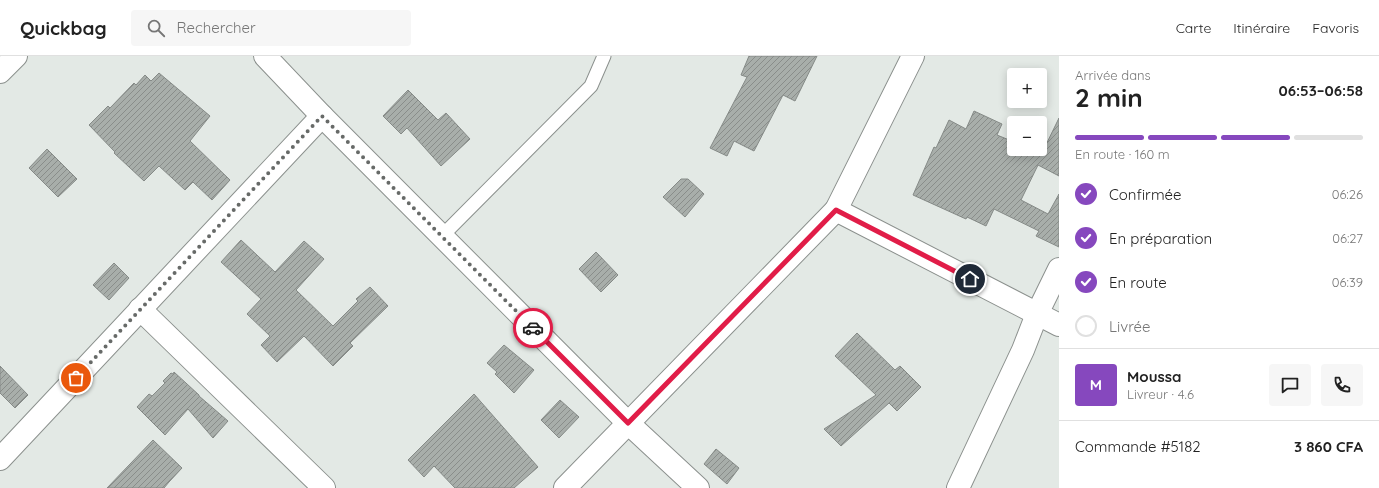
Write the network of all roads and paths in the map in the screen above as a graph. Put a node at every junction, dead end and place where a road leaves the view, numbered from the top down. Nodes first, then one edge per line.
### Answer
1 (16, 56) edge
2 (265, 56) edge
3 (604, 56) edge
4 (913, 56) edge
5 (0, 72) edge
6 (322, 116) junction
7 (836, 210) junction
8 (442, 236) junction
9 (1059, 269) edge
10 (140, 309) junction
11 (1037, 314) junction
12 (1059, 325) edge
13 (628, 423) junction
14 (0, 458) edge
15 (324, 488) edge
16 (565, 488) edge
17 (698, 488) edge
18 (958, 488) edge

1 - 5 street
2 - 6 street
3 - 8 lane
4 - 7 street
6 - 8 street
6 - 10 street
7 - 11 street
7 - 13 street
8 - 13 street
9 - 11 street
10 - 14 street
10 - 15 street
11 - 12 street
11 - 18 street
13 - 16 street
13 - 17 street

